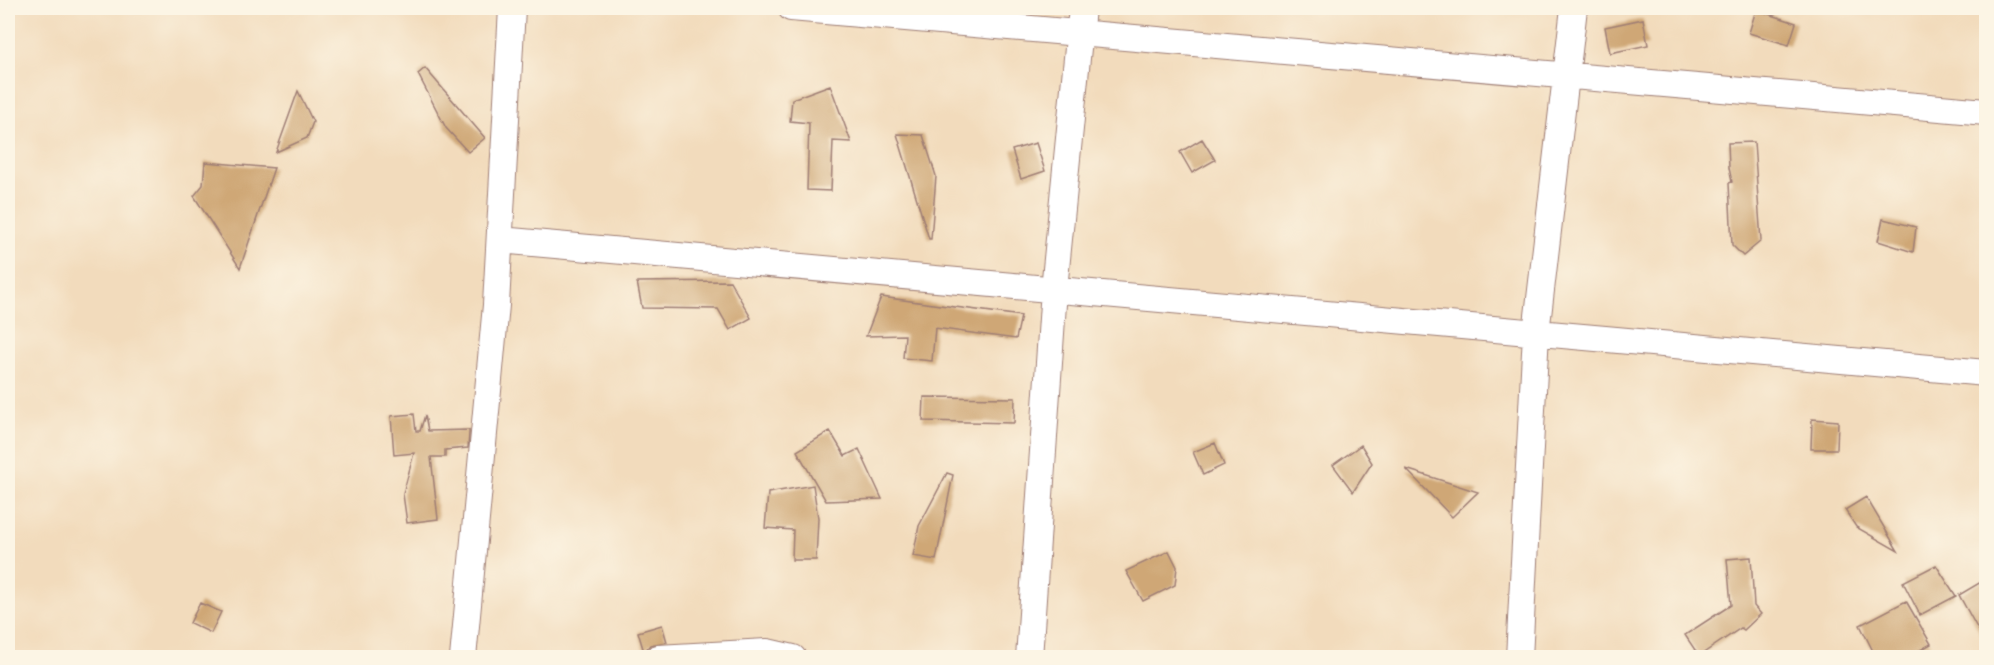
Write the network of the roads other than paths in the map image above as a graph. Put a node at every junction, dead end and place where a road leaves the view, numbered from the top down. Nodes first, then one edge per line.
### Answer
1 (512, 8) edge
2 (791, 8) edge
3 (1082, 8) edge
4 (1575, 8) edge
5 (1080, 33) junction
6 (1568, 75) junction
7 (1986, 112) edge
8 (500, 240) junction
9 (1054, 290) junction
10 (1536, 333) junction
11 (1986, 374) edge
12 (463, 657) edge
13 (658, 657) edge
14 (793, 657) edge
15 (1029, 657) edge
16 (1519, 657) edge

1 - 8 street
2 - 5 street
3 - 5 street
4 - 6 street
5 - 6 street
5 - 9 street
6 - 7 street
6 - 10 street
8 - 9 street
8 - 12 street
9 - 10 street
9 - 15 street
10 - 11 street
10 - 16 street
13 - 14 street

